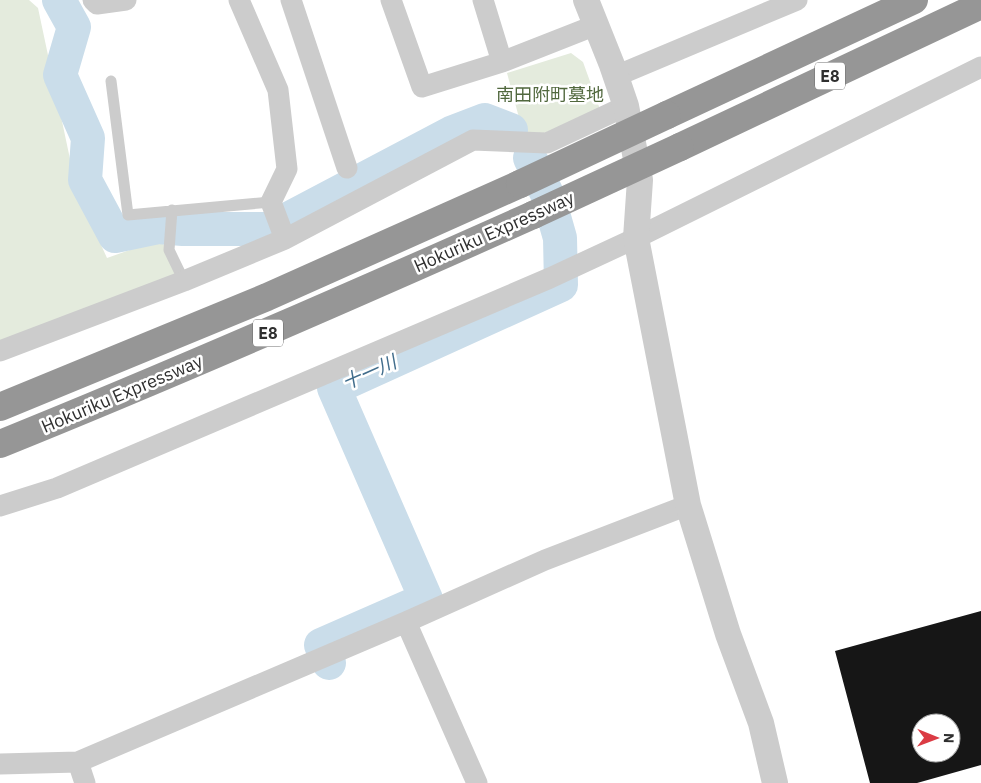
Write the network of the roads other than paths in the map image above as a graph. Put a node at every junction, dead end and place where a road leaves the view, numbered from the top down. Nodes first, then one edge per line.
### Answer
1 (94, 0) edge
2 (126, 0) edge
3 (239, 0) edge
4 (291, 0) edge
5 (391, 0) edge
6 (484, 0) edge
7 (586, 0) edge
8 (797, 0) edge
9 (914, 0) edge
10 (981, 5) edge
11 (596, 25) junction
12 (502, 62) junction
13 (981, 67) edge
14 (616, 76) junction
15 (111, 80) dead end
16 (626, 106) junction
17 (347, 168) dead end
18 (273, 207) junction
19 (172, 210) junction
20 (284, 236) junction
21 (636, 238) junction
22 (184, 281) junction
23 (0, 351) edge
24 (0, 407) edge
25 (0, 444) edge
26 (688, 505) junction
27 (0, 506) edge
28 (406, 622) junction
29 (78, 762) junction
30 (0, 764) edge
31 (85, 783) edge
32 (477, 783) edge
33 (775, 783) edge

1 - 2 street
3 - 18 street
4 - 17 street
5 - 12 street
6 - 12 street
7 - 11 street
8 - 14 street
9 - 24 highway, Hokuriku Expressway / E8, bridge
10 - 25 highway, Hokuriku Expressway / E8, bridge
11 - 12 street
11 - 14 street
13 - 21 street
14 - 16 street
15 - 19 lane
16 - 20 street
16 - 21 street
18 - 19 lane
18 - 20 street
19 - 22 lane
20 - 22 street
21 - 26 street
21 - 27 street
22 - 23 street
26 - 28 street
26 - 33 street
28 - 29 street
28 - 32 street
29 - 30 street
29 - 31 street

